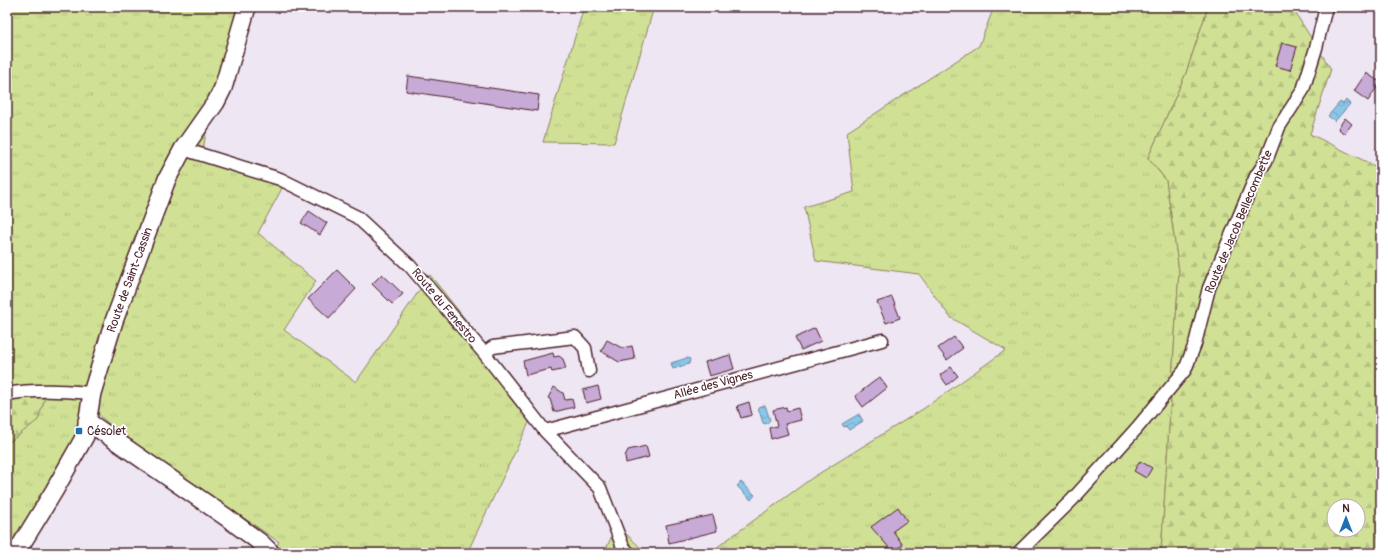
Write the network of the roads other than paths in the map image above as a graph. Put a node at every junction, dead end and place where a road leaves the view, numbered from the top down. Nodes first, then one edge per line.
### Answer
1 (247, 7) edge
2 (1326, 7) edge
3 (183, 149) junction
4 (882, 340) dead end
5 (484, 353) junction
6 (589, 371) dead end
7 (92, 393) junction
8 (7, 394) edge
9 (87, 421) junction
10 (545, 430) junction
11 (16, 553) edge
12 (271, 553) edge
13 (629, 553) edge
14 (1018, 553) edge

1 - 3 street, Route de Saint-Cassin
2 - 14 street, Route de Jacob Bellecombette
3 - 5 street, Route du Fenestro
3 - 7 street, Route de Saint-Cassin
4 - 10 street, Allée des Vignes
5 - 6 street
5 - 10 street, Route du Fenestro
7 - 8 street
7 - 9 street, Route de Saint-Cassin
9 - 11 street, Route de Saint-Cassin
9 - 12 street
10 - 13 street, Route du Fenestro

